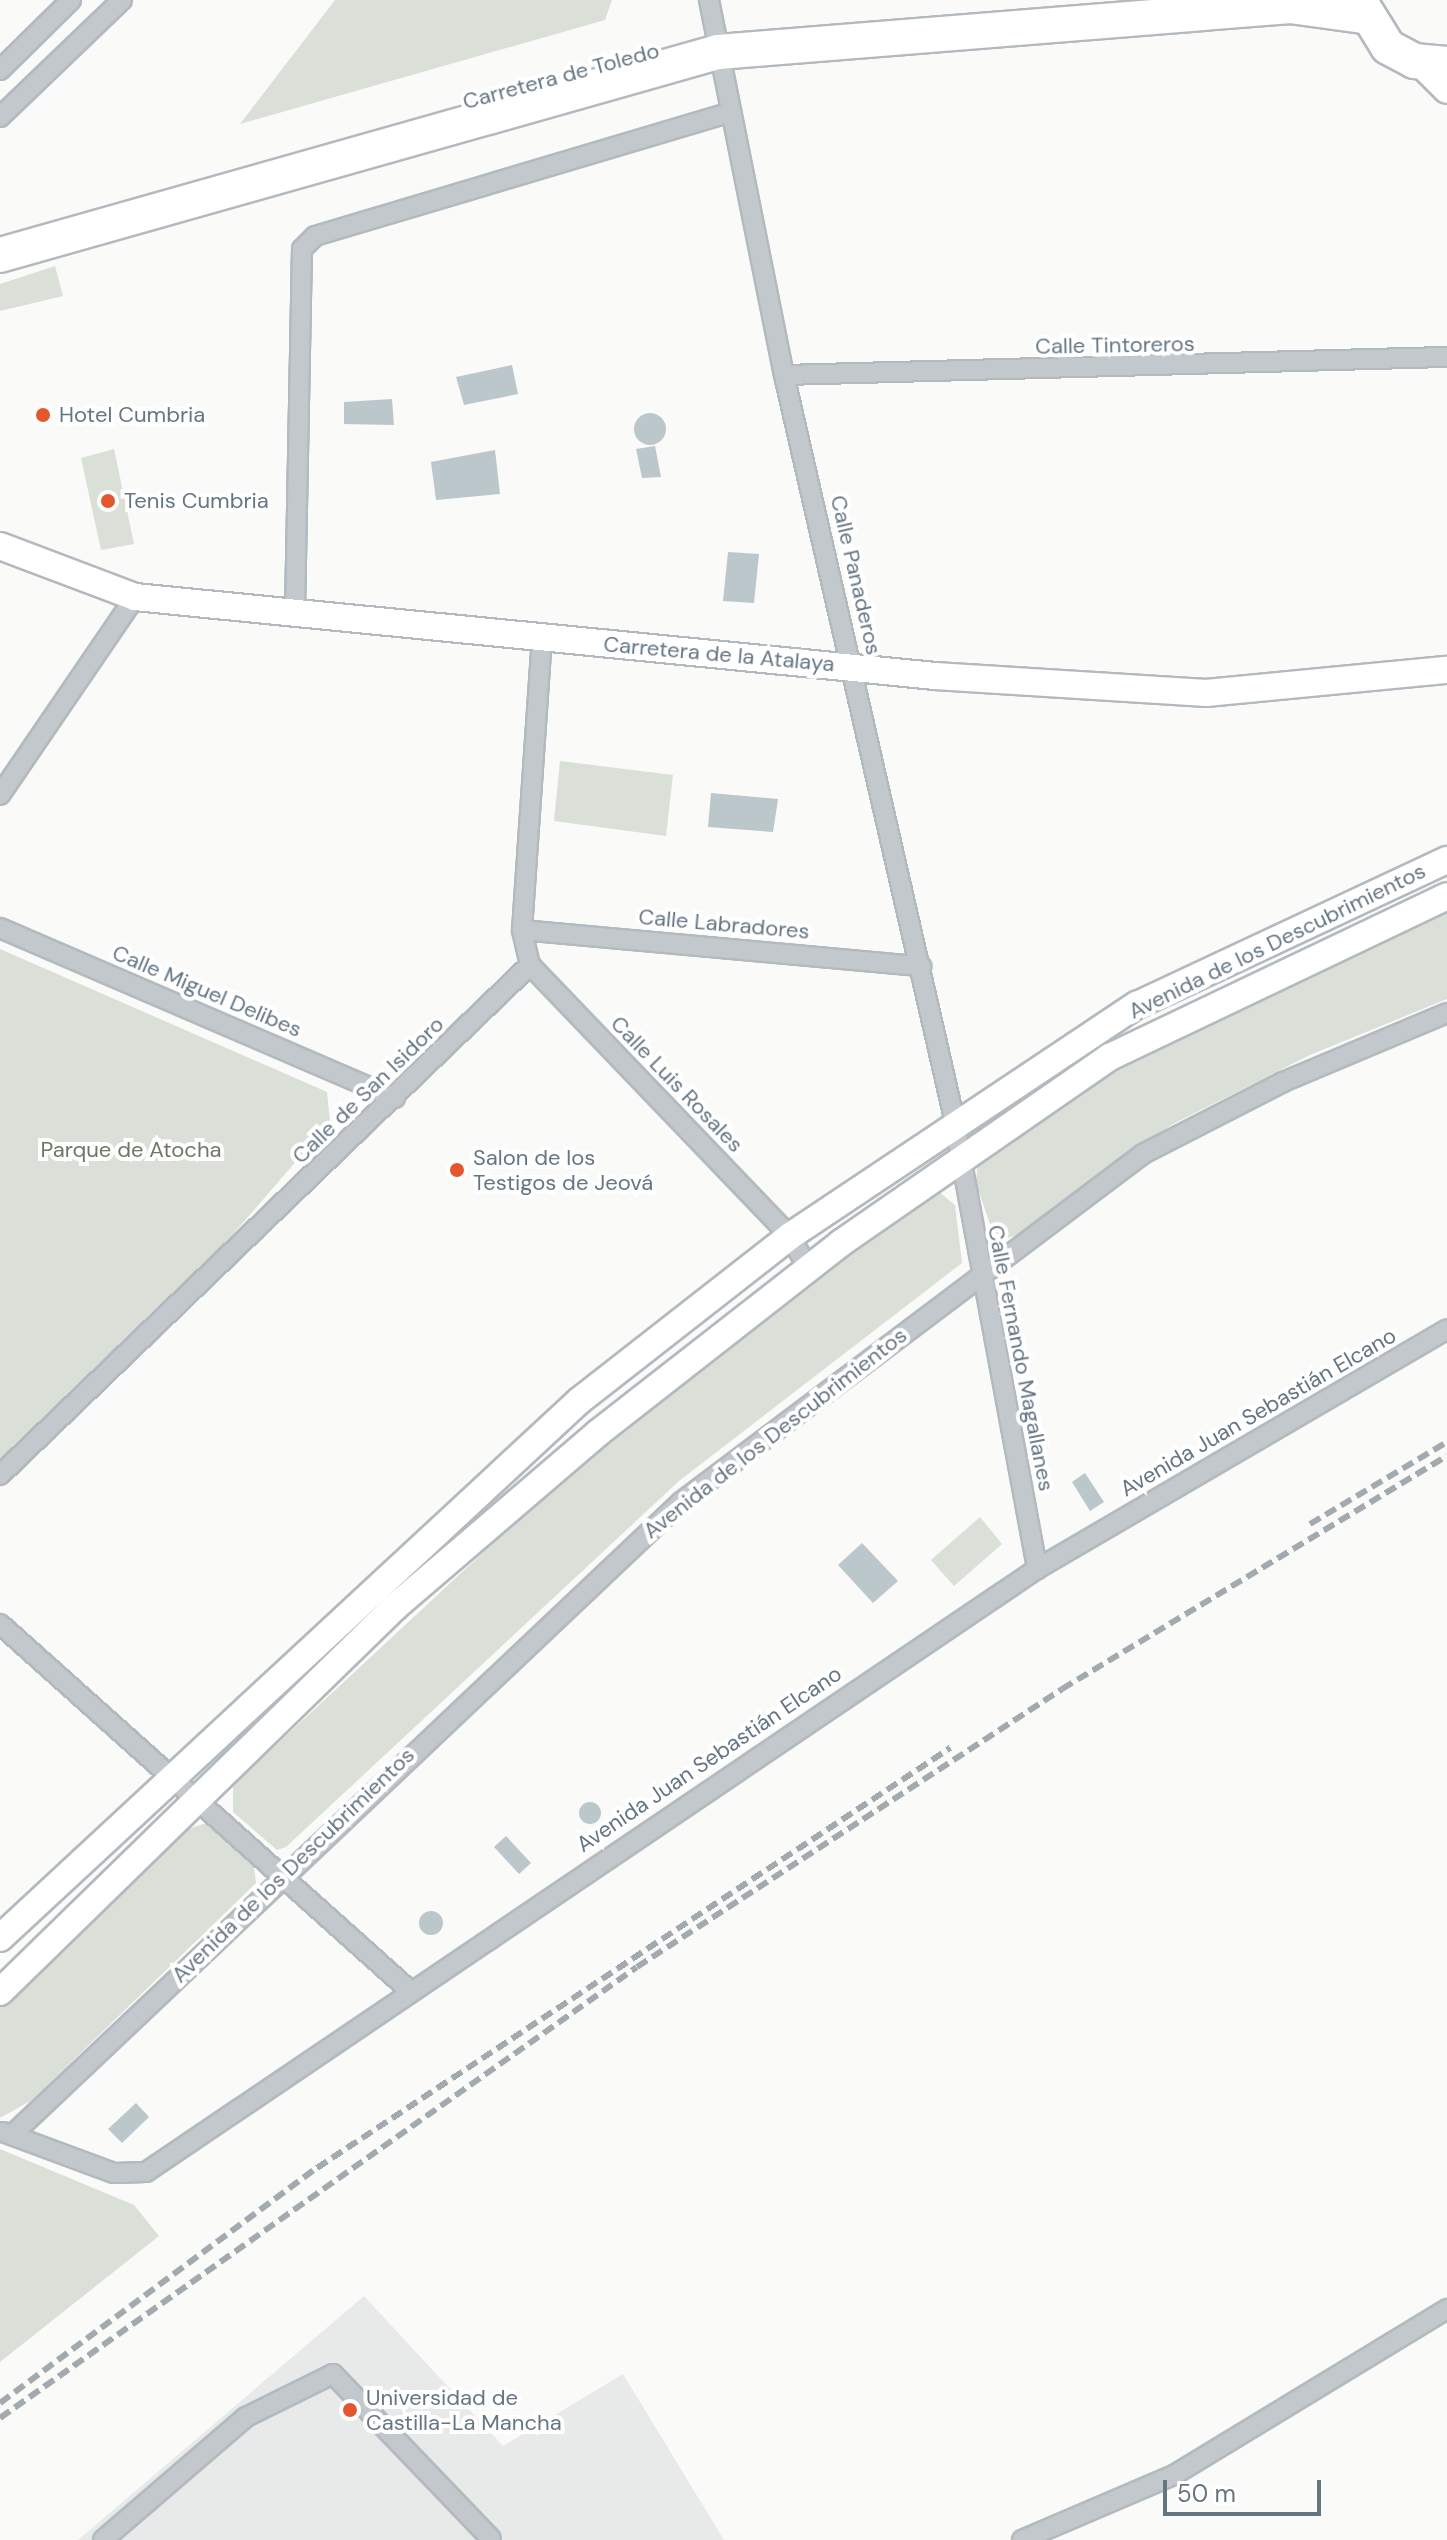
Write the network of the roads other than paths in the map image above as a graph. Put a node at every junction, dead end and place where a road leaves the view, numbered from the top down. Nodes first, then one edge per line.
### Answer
1 (71, 0) edge
2 (122, 0) edge
3 (709, 0) edge
4 (1138, 0) edge
5 (1361, 8) edge
6 (717, 45) junction
7 (1434, 63) edge
8 (0, 73) edge
9 (1447, 90) edge
10 (23, 96) junction
11 (731, 112) junction
12 (0, 117) edge
13 (0, 240) edge
14 (0, 255) edge
15 (1447, 357) edge
16 (784, 375) junction
17 (0, 546) edge
18 (135, 597) junction
19 (295, 612) junction
20 (542, 637) junction
21 (853, 666) junction
22 (1447, 670) edge
23 (0, 795) edge
24 (1447, 860) edge
25 (1447, 896) edge
26 (0, 928) edge
27 (522, 930) junction
28 (530, 965) junction
29 (921, 966) junction
30 (1447, 1013) edge
31 (395, 1098) junction
32 (955, 1121) junction
33 (961, 1156) junction
34 (790, 1236) junction
35 (808, 1268) junction
36 (979, 1272) junction
37 (1447, 1329) edge
38 (0, 1475) edge
39 (1037, 1569) junction
40 (0, 1624) edge
41 (177, 1777) junction
42 (203, 1799) junction
43 (282, 1872) junction
44 (0, 1938) edge
45 (408, 1989) junction
46 (0, 1992) edge
47 (6, 2133) edge
48 (1447, 2309) edge
49 (491, 2539) edge
50 (103, 2540) edge
51 (1022, 2540) edge

1 - 8 street
2 - 10 street
3 - 6 street, Calle Panaderos
4 - 6 highway, Carretera de Toledo
5 - 6 highway
5 - 7 highway
6 - 11 street, Calle Panaderos
6 - 13 highway, Carretera de Toledo
6 - 14 highway
7 - 9 street
8 - 10 street
10 - 12 street
11 - 16 street, Calle Panaderos
11 - 19 street
15 - 16 street, Calle Tintoreros
16 - 21 street, Calle Panaderos
17 - 18 street, Carretera de la Atalaya
18 - 19 street, Carretera de la Atalaya
18 - 23 street
19 - 20 street, Carretera de la Atalaya
20 - 21 street, Carretera de la Atalaya
20 - 27 street
21 - 22 street, Carretera de la Atalaya
21 - 29 street, Calle Panaderos
24 - 32 street, Avenida de los Descubrimientos
25 - 33 street, Avenida de los Descubrimientos
26 - 31 street, Calle Miguel Delibes
27 - 28 street
27 - 29 street, Calle Labradores
28 - 31 street, Calle de San Isidoro
28 - 34 street, Calle Luis Rosales
29 - 32 street, Calle Panaderos
30 - 36 street, Avenida de los Descubrimientos
31 - 38 street, Calle de San Isidoro
32 - 33 street, Calle Fernando Magallanes
32 - 34 street, Avenida de los Descubrimientos
33 - 35 street, Avenida de los Descubrimientos
33 - 36 street, Calle Fernando Magallanes
34 - 35 street, Calle Luis Rosales
34 - 41 street, Avenida de los Descubrimientos
35 - 42 street, Avenida de los Descubrimientos
36 - 39 street, Calle Fernando Magallanes
36 - 43 street, Avenida de los Descubrimientos
37 - 39 street, Avenida Juan Sebastián Elcano
39 - 45 street, Avenida Juan Sebastián Elcano
40 - 41 street
41 - 42 street
41 - 44 street, Avenida de los Descubrimientos
42 - 43 street
42 - 46 street, Avenida de los Descubrimientos
43 - 45 street
43 - 47 street, Avenida de los Descubrimientos
45 - 47 street, Avenida Juan Sebastián Elcano
48 - 51 street
49 - 50 street

